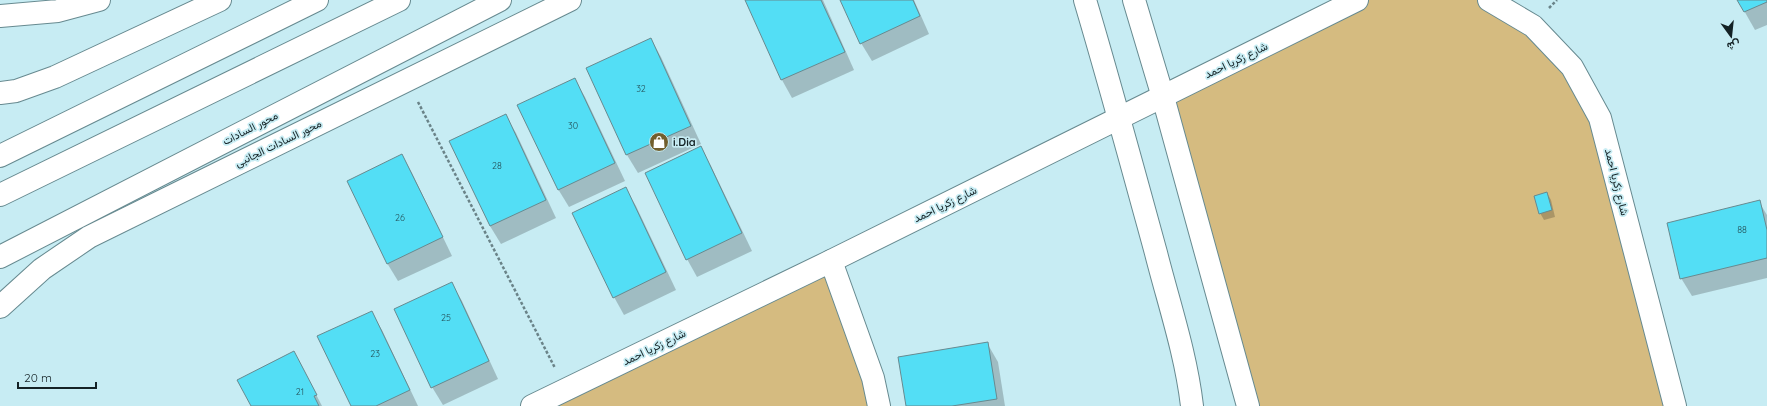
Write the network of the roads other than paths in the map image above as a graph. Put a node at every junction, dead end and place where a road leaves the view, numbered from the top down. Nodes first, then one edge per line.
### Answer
1 (99, 0) edge
2 (220, 0) edge
3 (317, 0) edge
4 (399, 0) edge
5 (500, 0) edge
6 (570, 0) edge
7 (1086, 0) edge
8 (1134, 0) edge
9 (1357, 0) edge
10 (1490, 0) edge
11 (0, 16) edge
12 (8, 92) edge
13 (1162, 97) junction
14 (0, 106) edge
15 (1120, 118) junction
16 (0, 156) edge
17 (0, 195) edge
18 (34, 238) junction
19 (0, 240) edge
20 (0, 257) edge
21 (831, 261) junction
22 (0, 307) edge
23 (532, 406) edge
24 (879, 406) edge
25 (1192, 406) edge
26 (1248, 406) edge
27 (1675, 406) edge

1 - 11 street
2 - 12 street
3 - 16 street
4 - 17 street
5 - 18 street, محور السادات
6 - 22 street, محور السادات الجانبى
7 - 15 street
8 - 13 street
9 - 13 street, شارع زكريا احمد
10 - 27 street, شارع زكريا احمد
12 - 14 street
13 - 15 street, شارع زكريا احمد
13 - 26 street
15 - 21 street, شارع زكريا احمد
15 - 25 street
18 - 19 street
18 - 20 street, محور السادات
21 - 23 street, شارع زكريا احمد
21 - 24 street

